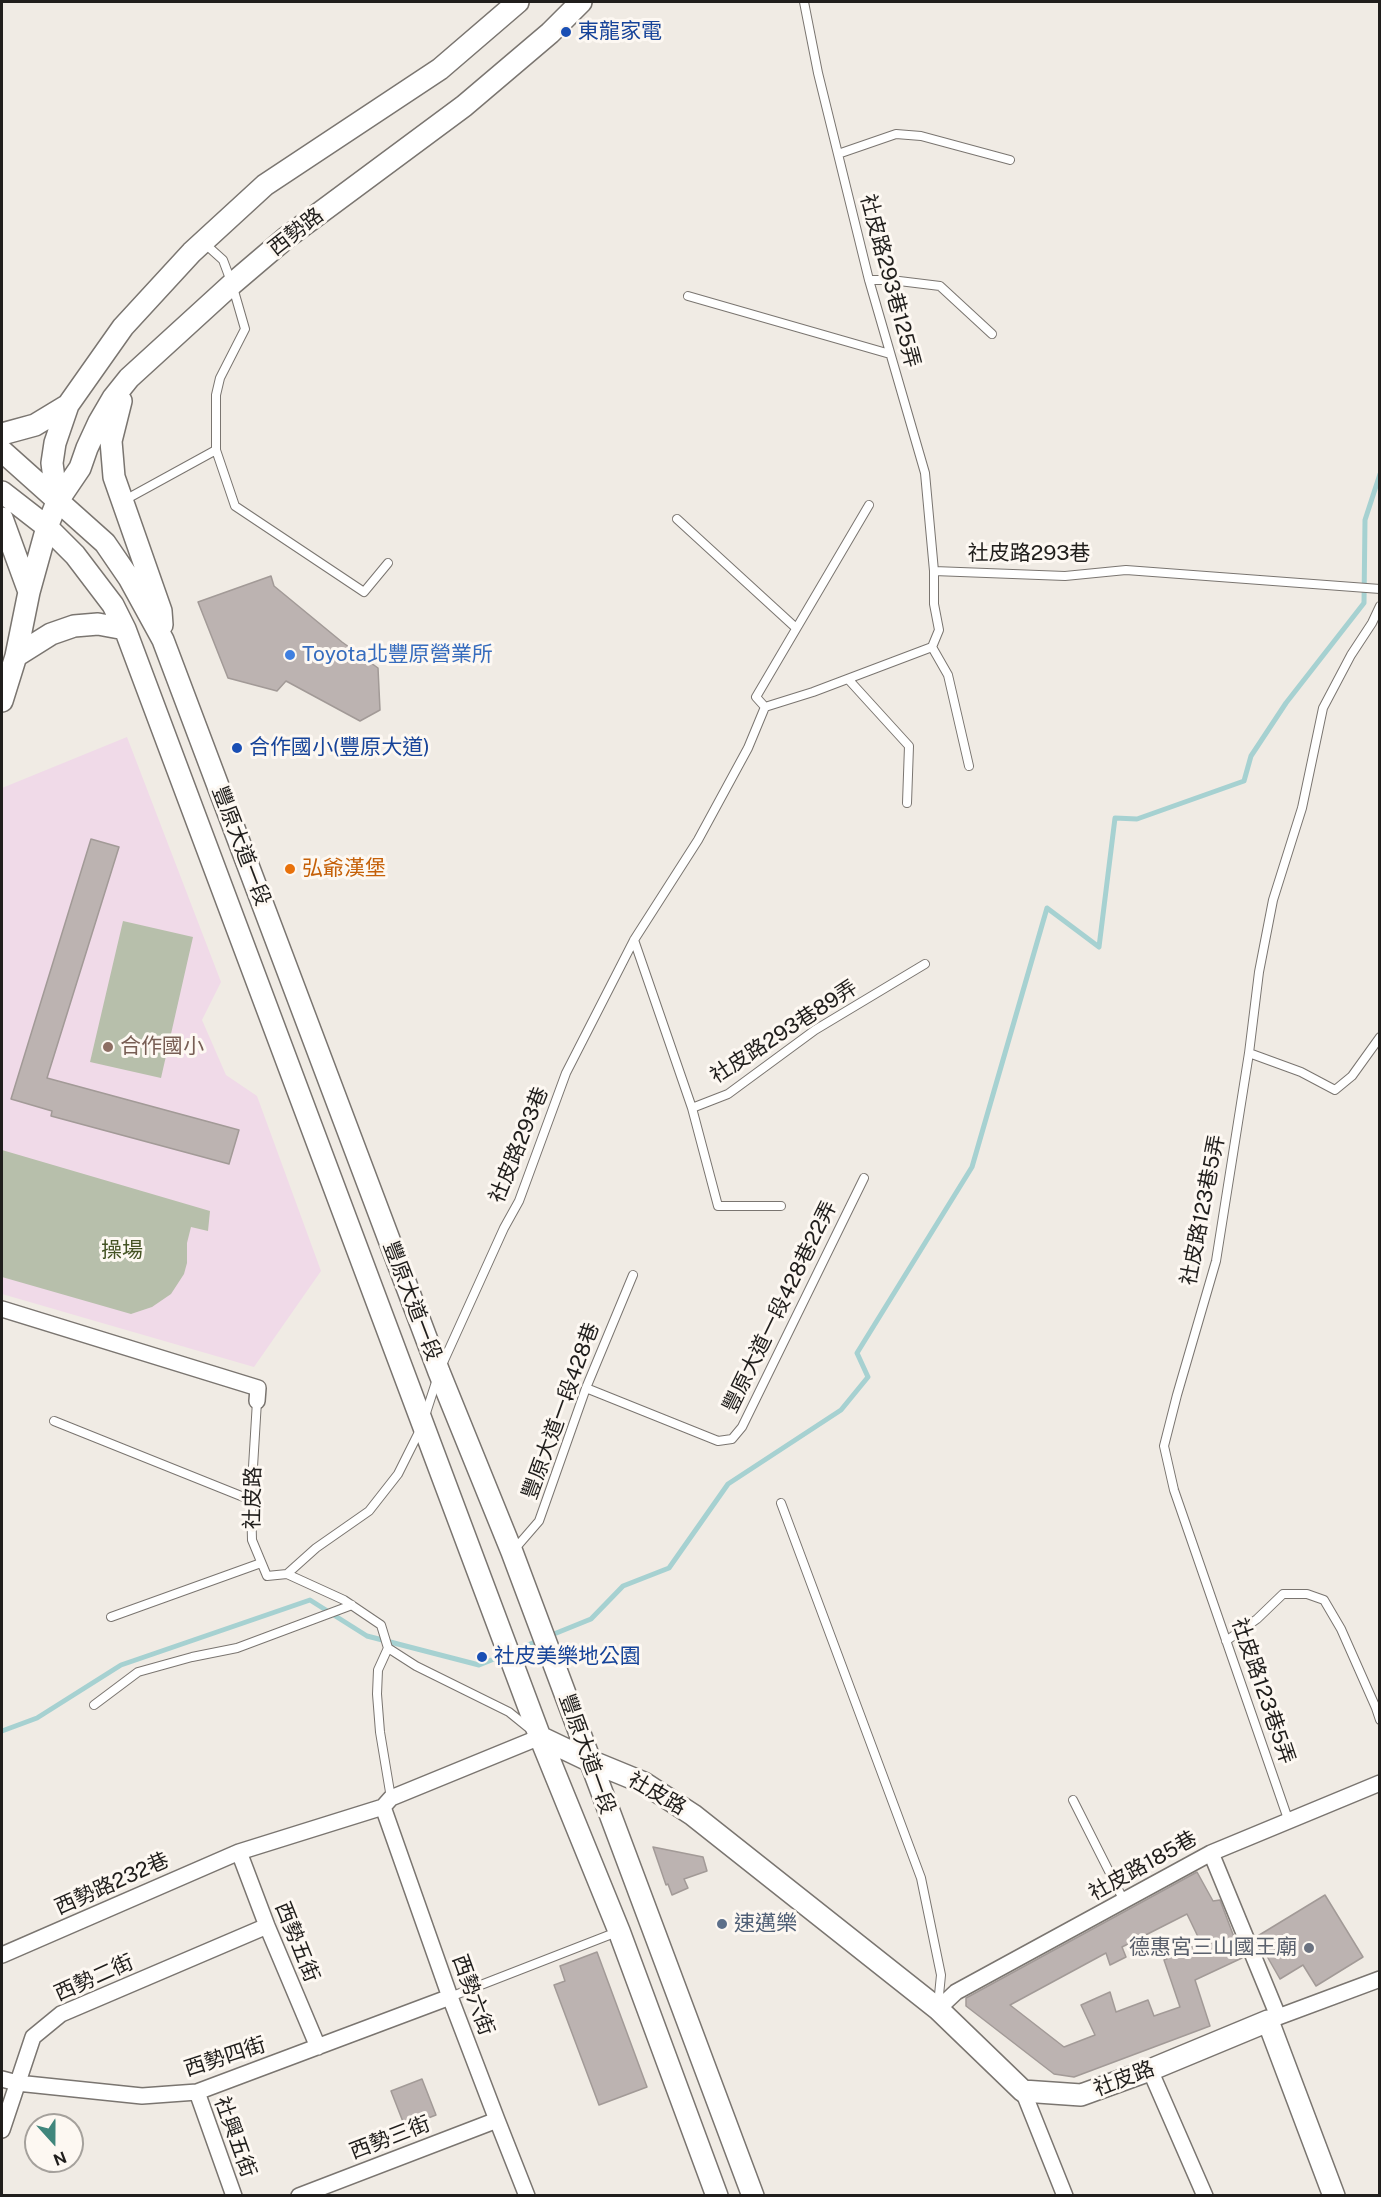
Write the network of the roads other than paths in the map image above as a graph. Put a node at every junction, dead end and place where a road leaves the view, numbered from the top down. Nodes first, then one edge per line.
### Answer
1 (518, 2) edge
2 (581, 2) edge
3 (804, 2) edge
4 (838, 154) junction
5 (1010, 160) dead end
6 (202, 241) junction
7 (869, 280) junction
8 (232, 284) junction
9 (688, 296) dead end
10 (992, 334) dead end
11 (890, 354) junction
12 (129, 378) junction
13 (68, 405) junction
14 (2, 434) edge
15 (216, 450) junction
16 (2, 452) edge
17 (2, 492) edge
18 (57, 502) junction
19 (122, 502) junction
20 (869, 505) dead end
21 (2, 518) edge
22 (677, 519) dead end
23 (47, 527) junction
24 (388, 563) dead end
25 (934, 571) junction
26 (1380, 589) edge
27 (29, 592) junction
28 (1380, 606) edge
29 (796, 628) junction
30 (125, 629) junction
31 (163, 640) junction
32 (932, 647) junction
33 (16, 656) junction
34 (848, 679) junction
35 (2, 701) edge
36 (765, 707) junction
37 (969, 766) dead end
38 (907, 803) dead end
39 (634, 940) junction
40 (925, 964) dead end
41 (1380, 1037) edge
42 (1249, 1053) junction
43 (692, 1108) junction
44 (864, 1178) dead end
45 (782, 1206) dead end
46 (633, 1275) dead end
47 (2, 1309) edge
48 (439, 1372) junction
49 (586, 1388) junction
50 (257, 1401) joint
51 (54, 1421) dead end
52 (423, 1424) junction
53 (251, 1500) junction
54 (781, 1503) dead end
55 (512, 1552) junction
56 (261, 1563) junction
57 (287, 1574) junction
58 (352, 1605) junction
59 (111, 1617) dead end
60 (1226, 1641) junction
61 (388, 1648) junction
62 (94, 1705) dead end
63 (1378, 1707) edge
64 (1380, 1720) edge
65 (540, 1737) junction
66 (588, 1760) junction
67 (1380, 1783) edge
68 (1073, 1800) dead end
69 (387, 1802) junction
70 (1288, 1819) junction
71 (239, 1852) junction
72 (1211, 1853) junction
73 (1124, 1901) junction
74 (267, 1926) junction
75 (619, 1931) junction
76 (2, 1955) edge
77 (1380, 1979) edge
78 (450, 1997) junction
79 (938, 2009) junction
80 (1273, 2018) junction
81 (318, 2047) junction
82 (1150, 2070) junction
83 (2, 2079) edge
84 (17, 2083) junction
85 (1023, 2091) junction
86 (197, 2092) junction
87 (497, 2120) junction
88 (2, 2130) edge
89 (753, 2195) edge
90 (234, 2196) edge
91 (299, 2196) edge
92 (528, 2196) edge
93 (717, 2196) edge
94 (1065, 2196) edge
95 (1204, 2196) edge
96 (1334, 2196) edge

1 - 6 street, 西勢路
2 - 8 street, 西勢路
3 - 4 lane, 社皮路293巷125弄
4 - 5 lane
4 - 7 lane, 社皮路293巷125弄
6 - 8 lane
6 - 13 street, 西勢路
7 - 10 lane
7 - 11 lane, 社皮路293巷125弄
8 - 12 street, 西勢路
8 - 15 lane
9 - 11 lane
11 - 25 lane, 社皮路293巷125弄
12 - 18 street, 西勢路
12 - 19 street
13 - 14 street
13 - 18 street, 西勢路
15 - 19 lane
15 - 24 lane
16 - 18 street, 豐原大道一段
17 - 23 street, 豐原大道一段
18 - 23 street, 西勢路
18 - 31 street, 豐原大道一段
19 - 31 street
20 - 29 lane, 社皮路293巷
21 - 27 street
22 - 29 lane
23 - 27 street, 西勢路
23 - 30 street, 豐原大道一段
25 - 26 lane, 社皮路293巷
25 - 32 lane
27 - 33 street, 西勢路
28 - 42 lane, 社皮路123巷5弄
29 - 36 lane, 社皮路293巷
30 - 33 street
30 - 52 street, 豐原大道一段
31 - 48 street, 豐原大道一段
32 - 34 lane
32 - 37 lane
33 - 35 street, 西勢路
34 - 36 lane
34 - 38 lane
36 - 39 lane, 社皮路293巷
39 - 43 lane, 社皮路293巷89弄
39 - 48 lane, 社皮路293巷
40 - 43 lane, 社皮路293巷89弄
41 - 42 lane
42 - 60 lane, 社皮路123巷5弄
43 - 45 lane, 社皮路293巷89弄
44 - 49 lane, 豐原大道一段428巷22弄
46 - 49 lane, 豐原大道一段428巷
47 - 50 street, 社皮路
48 - 52 lane, 社皮路293巷
48 - 55 street, 豐原大道一段
49 - 55 lane, 豐原大道一段428巷
50 - 53 lane, 社皮路
51 - 53 lane
52 - 57 lane, 社皮路293巷
52 - 65 street, 豐原大道一段
53 - 56 lane, 社皮路
54 - 79 lane
55 - 66 street, 豐原大道一段
56 - 57 lane
56 - 59 lane
57 - 58 lane
58 - 61 lane
58 - 62 lane
60 - 63 lane
60 - 70 lane, 社皮路123巷5弄
61 - 65 lane, 社皮路
61 - 69 lane
63 - 64 lane
65 - 66 street, 社皮路
65 - 69 street, 西勢路232巷
65 - 75 street, 豐原大道一段
66 - 79 street, 社皮路
66 - 89 street, 豐原大道一段
67 - 70 street, 社皮路185巷
68 - 73 lane
69 - 71 street, 西勢路232巷
69 - 78 street, 西勢六街
70 - 72 street, 社皮路185巷
71 - 74 street, 西勢五街
71 - 76 street, 西勢路232巷
72 - 73 street, 社皮路185巷
72 - 80 street
73 - 79 street, 社皮路185巷
74 - 81 street, 西勢五街
74 - 84 street, 西勢二街
75 - 78 lane
75 - 93 street, 豐原大道一段
77 - 80 street
78 - 81 street, 西勢四街
78 - 87 street, 西勢六街
79 - 85 street, 社皮路
80 - 82 street, 社皮路
80 - 96 street
81 - 86 street, 西勢四街
82 - 85 street, 社皮路
82 - 95 street
83 - 84 street, 西勢四街
84 - 86 street, 西勢四街
84 - 88 street, 西勢二街
85 - 94 street
86 - 90 street, 社興五街
87 - 91 street, 西勢三街
87 - 92 street, 西勢六街

